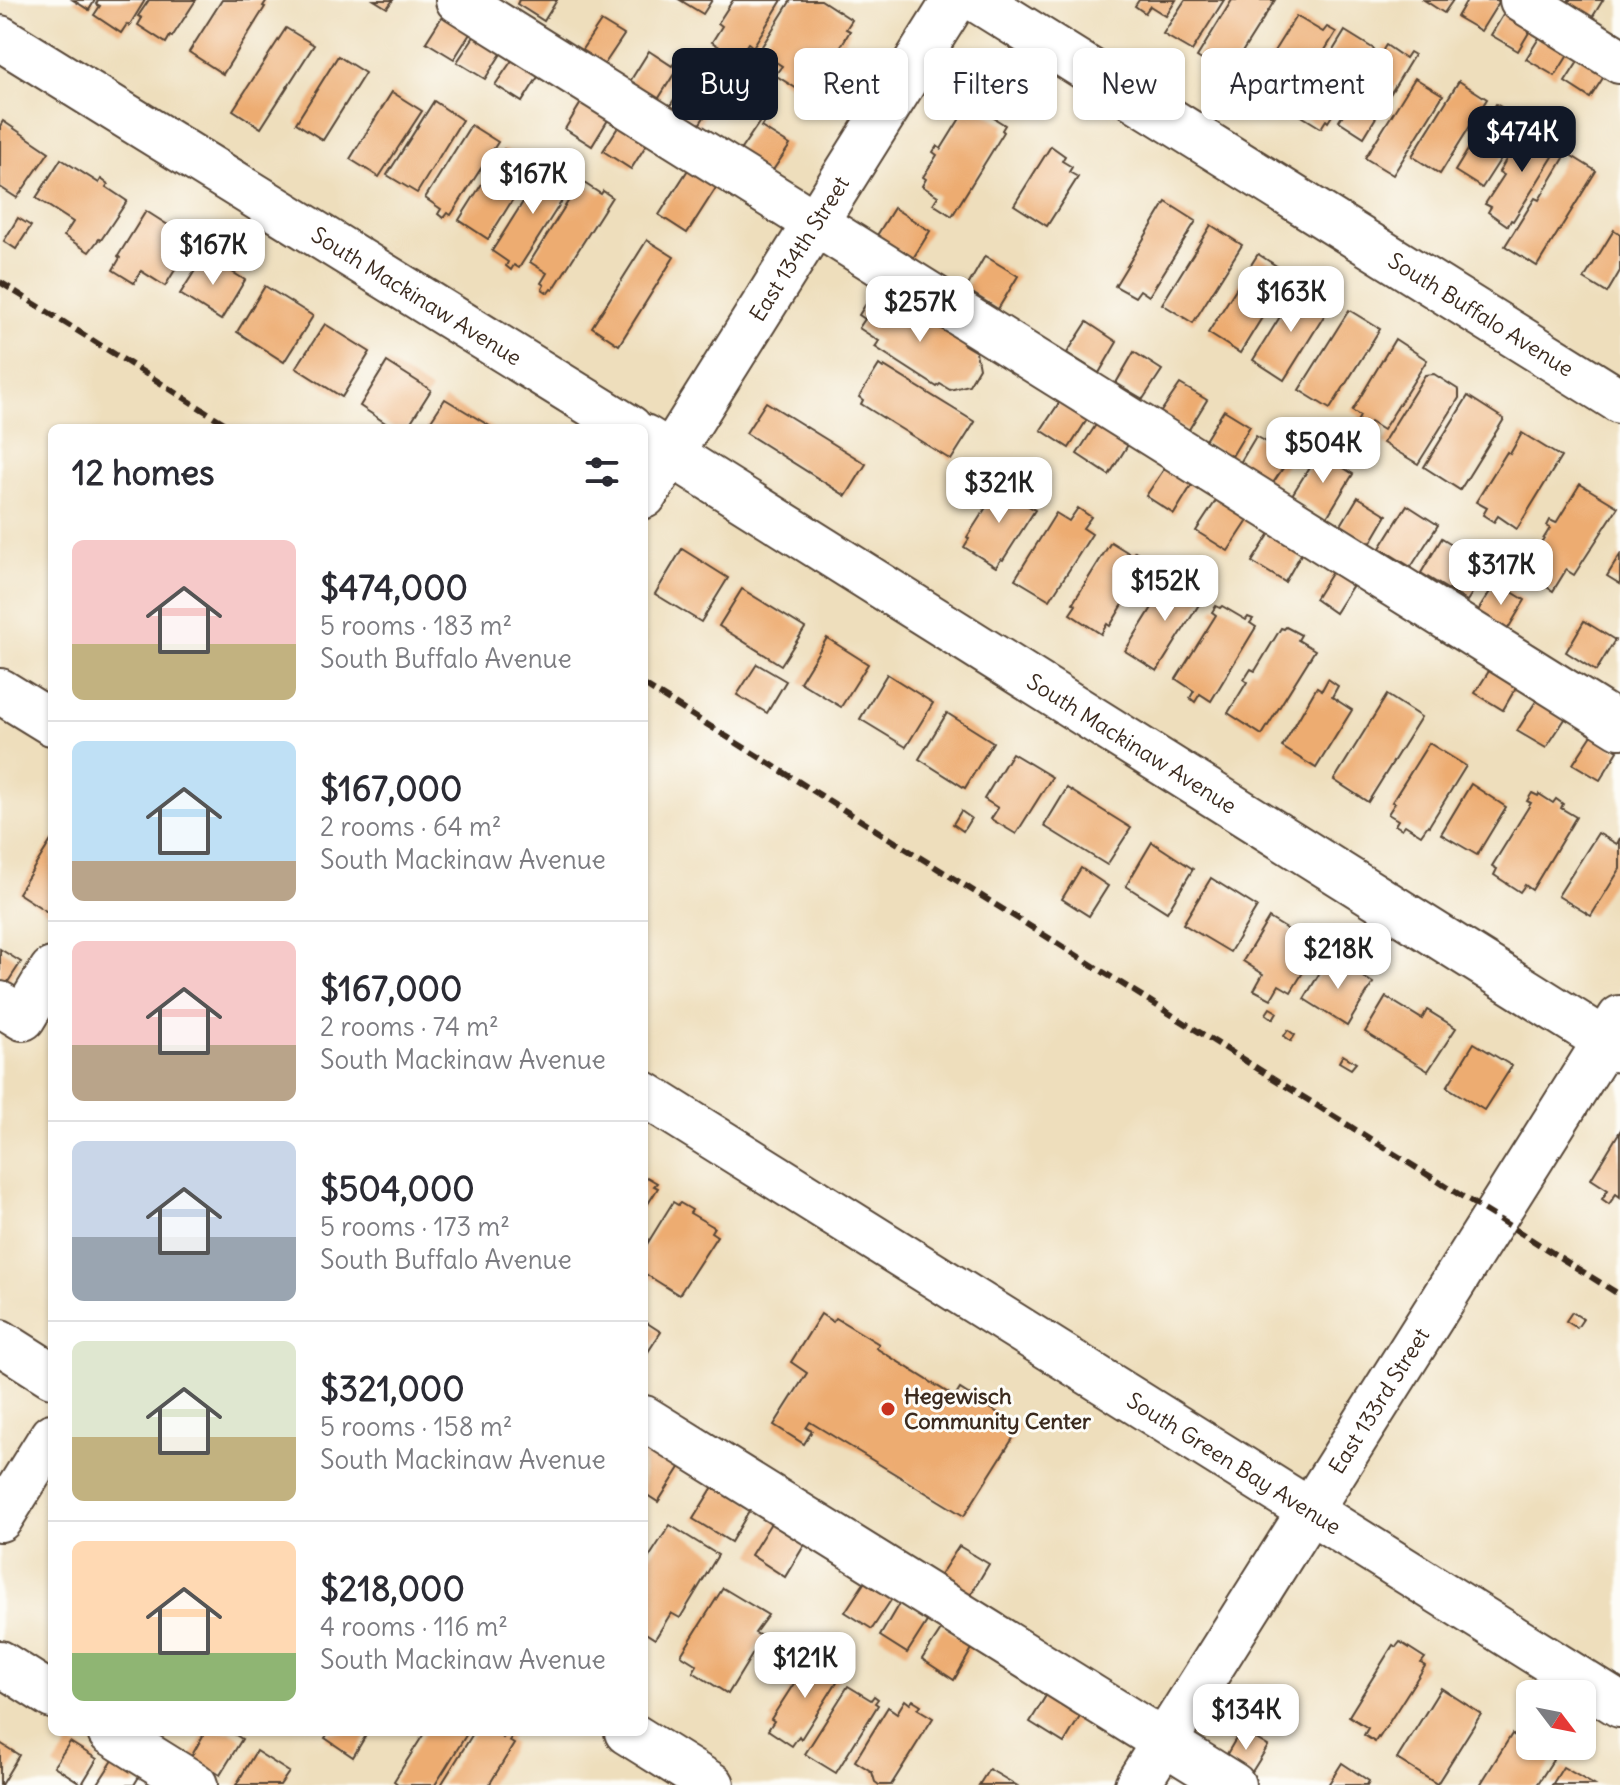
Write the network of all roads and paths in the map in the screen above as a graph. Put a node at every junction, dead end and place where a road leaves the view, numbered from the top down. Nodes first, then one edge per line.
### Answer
1 (458, 0) edge
2 (955, 0) edge
3 (977, 0) edge
4 (1522, 0) edge
5 (0, 38) edge
6 (1620, 61) edge
7 (815, 223) junction
8 (1620, 401) edge
9 (624, 424) edge
10 (657, 445) edge
11 (648, 480) edge
12 (0, 691) edge
13 (48, 721) edge
14 (1620, 726) edge
15 (48, 977) edge
16 (0, 1004) edge
17 (1615, 1037) edge
18 (648, 1097) edge
19 (0, 1342) edge
20 (48, 1372) edge
21 (648, 1420) edge
22 (48, 1442) edge
23 (1310, 1511) junction
24 (0, 1519) edge
25 (0, 1663) edge
26 (48, 1693) edge
27 (1620, 1705) edge
28 (116, 1736) edge
29 (633, 1736) edge
30 (1164, 1742) junction
31 (195, 1785) edge
32 (712, 1785) edge
33 (1137, 1785) edge
34 (1233, 1785) edge

1 - 7 street
2 - 7 street, East 134th Street
3 - 8 street, South Buffalo Avenue
4 - 6 street
5 - 9 street, South Mackinaw Avenue
7 - 10 street, East 134th Street
7 - 14 street
10 - 11 street, East 134th Street
10 - 17 street, South Mackinaw Avenue
12 - 13 street
15 - 16 street
17 - 23 street, East 133rd Street
18 - 23 street, South Green Bay Avenue
19 - 20 street
21 - 30 street
22 - 24 street
23 - 27 street, South Green Bay Avenue
23 - 30 street, East 133rd Street
25 - 26 street
28 - 31 street
29 - 32 street
30 - 33 street, East 133rd Street
30 - 34 street

